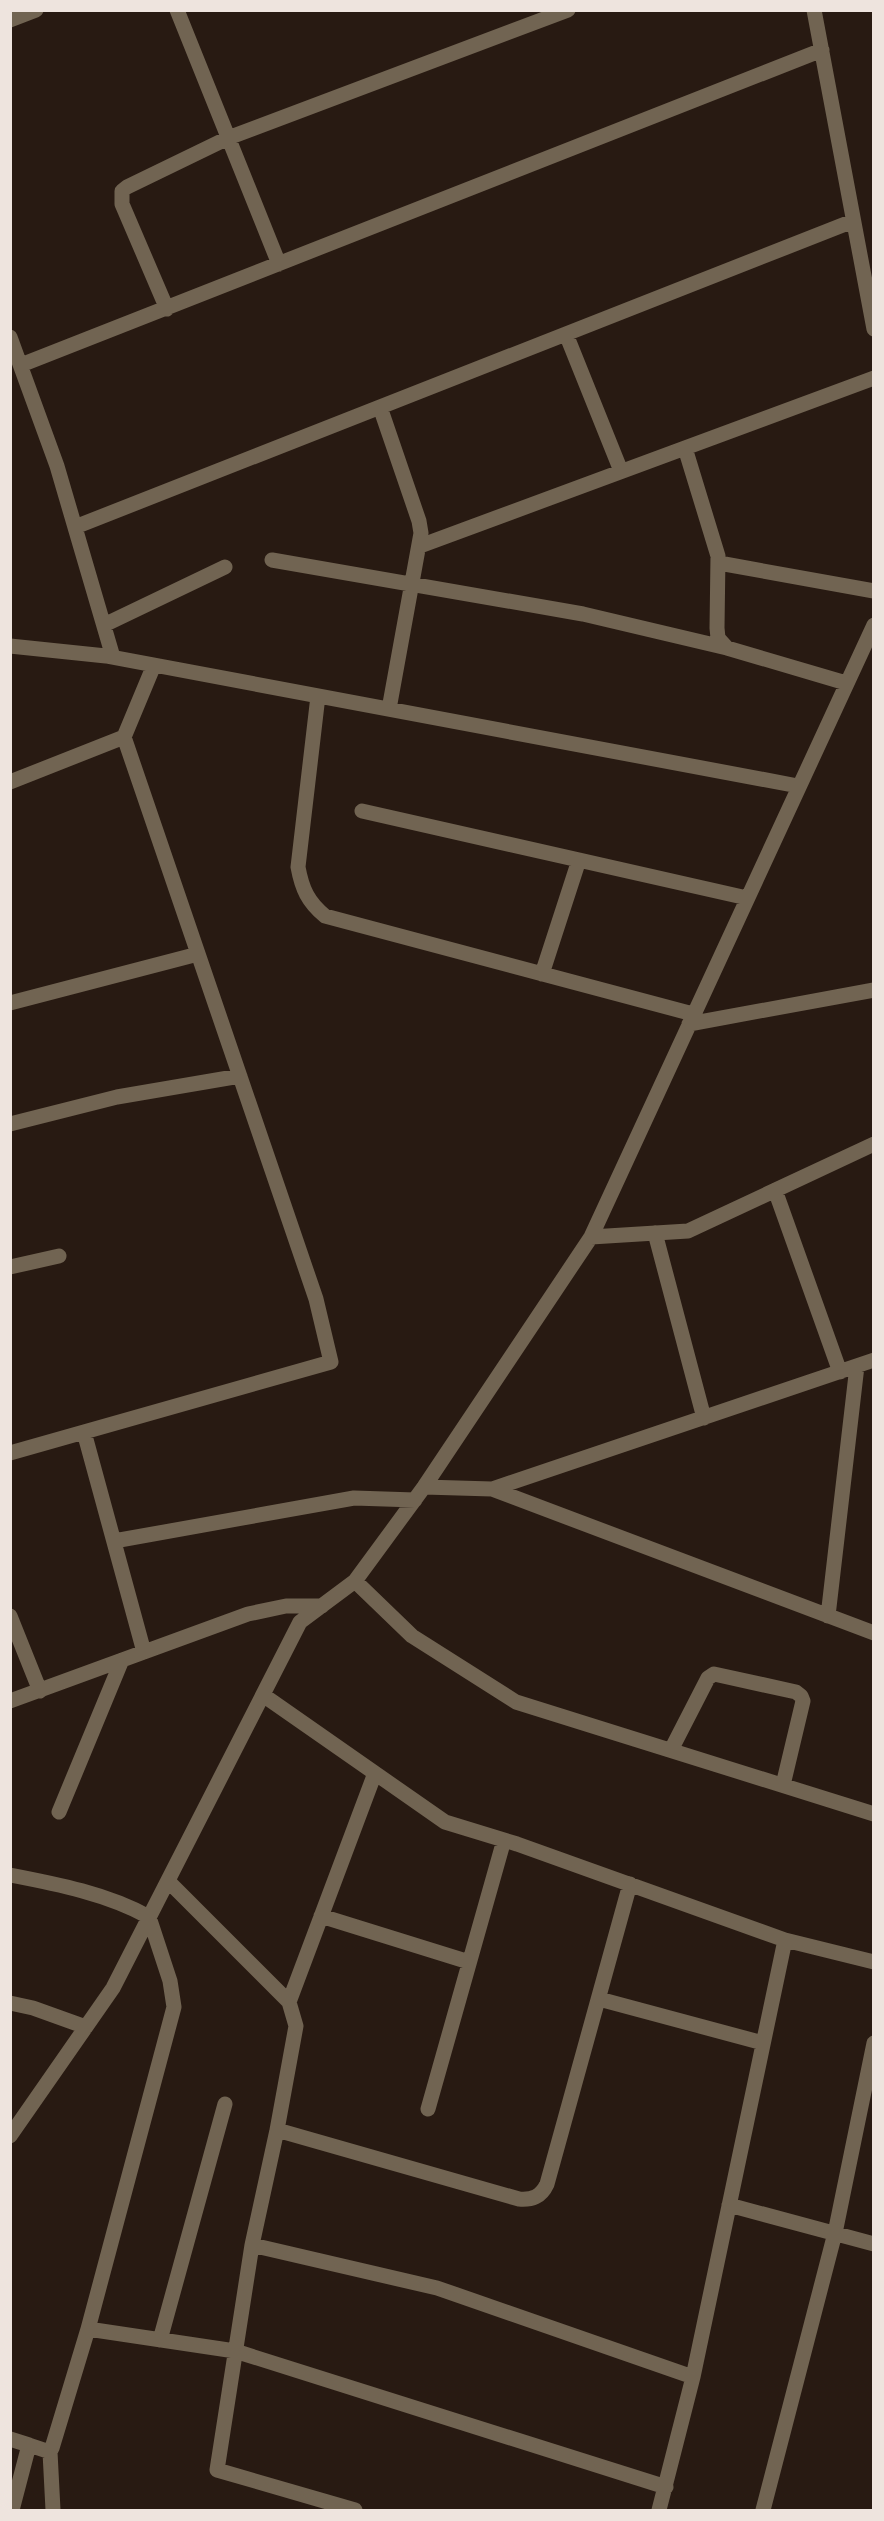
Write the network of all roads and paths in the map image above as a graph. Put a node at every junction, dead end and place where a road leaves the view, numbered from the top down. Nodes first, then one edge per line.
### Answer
1 (36, 10) edge
2 (177, 10) edge
3 (568, 10) edge
4 (814, 10) edge
5 (10, 20) edge
6 (822, 50) junction
7 (228, 138) junction
8 (854, 221) junction
9 (279, 264) junction
10 (870, 298) edge
11 (167, 309) junction
12 (873, 329) edge
13 (566, 334) junction
14 (10, 337) edge
15 (21, 365) junction
16 (873, 378) edge
17 (380, 407) junction
18 (684, 448) junction
19 (621, 471) junction
20 (75, 527) junction
21 (420, 546) junction
22 (272, 560) dead end
23 (719, 563) junction
24 (225, 567) dead end
25 (413, 584) junction
26 (873, 591) edge
27 (104, 625) junction
28 (873, 625) edge
29 (10, 646) edge
30 (727, 648) junction
31 (113, 657) junction
32 (154, 665) junction
33 (846, 683) junction
34 (318, 696) junction
35 (389, 709) junction
36 (123, 737) junction
37 (10, 782) edge
38 (798, 786) junction
39 (362, 811) dead end
40 (579, 860) junction
41 (747, 898) junction
42 (198, 954) junction
43 (542, 974) junction
44 (873, 990) edge
45 (10, 1004) edge
46 (691, 1019) junction
47 (240, 1076) junction
48 (10, 1125) edge
49 (873, 1144) edge
50 (775, 1190) junction
51 (655, 1233) junction
52 (591, 1237) junction
53 (59, 1256) dead end
54 (10, 1267) edge
55 (873, 1360) edge
56 (857, 1366) junction
57 (840, 1372) junction
58 (704, 1418) junction
59 (84, 1432) junction
60 (10, 1453) edge
61 (492, 1489) junction
62 (420, 1494) junction
63 (114, 1541) junction
64 (355, 1581) junction
65 (322, 1606) junction
66 (10, 1616) edge
67 (828, 1616) junction
68 (873, 1633) edge
69 (144, 1652) junction
70 (122, 1660) junction
71 (40, 1691) junction
72 (263, 1695) junction
73 (10, 1701) edge
74 (671, 1750) junction
75 (375, 1773) junction
76 (783, 1785) junction
77 (59, 1812) dead end
78 (873, 1814) edge
79 (504, 1840) junction
80 (10, 1875) edge
81 (168, 1881) junction
82 (630, 1884) junction
83 (321, 1916) junction
84 (149, 1917) junction
85 (785, 1940) junction
86 (469, 1962) junction
87 (873, 1962) edge
88 (598, 1999) junction
89 (289, 2002) junction
90 (10, 2003) edge
91 (86, 2026) junction
92 (763, 2043) junction
93 (873, 2043) edge
94 (225, 2104) dead end
95 (428, 2109) dead end
96 (277, 2130) junction
97 (10, 2136) edge
98 (729, 2205) junction
99 (835, 2233) junction
100 (873, 2244) edge
101 (252, 2245) junction
102 (88, 2329) junction
103 (160, 2340) junction
104 (235, 2351) junction
105 (693, 2377) junction
106 (10, 2439) edge
107 (29, 2445) junction
108 (50, 2452) junction
109 (666, 2487) junction
110 (12, 2511) edge
111 (53, 2511) edge
112 (355, 2511) edge
113 (659, 2511) edge
114 (763, 2511) edge

1 - 5 street
2 - 7 street
3 - 7 street
4 - 6 street
6 - 8 street
6 - 9 street
7 - 9 street
7 - 11 street
8 - 10 street
8 - 13 street
9 - 11 street
10 - 12 street
11 - 15 street
13 - 17 street
13 - 19 street
14 - 15 street
15 - 20 street
16 - 18 street
17 - 20 street
17 - 21 street
18 - 19 street
18 - 23 street
19 - 21 street
20 - 27 street
21 - 25 street
22 - 25 street
23 - 26 street
23 - 30 street
24 - 27 street
25 - 30 street
25 - 35 street
27 - 31 street
28 - 33 street
29 - 31 street
30 - 33 street
31 - 32 street
32 - 34 street
32 - 36 street
33 - 38 street
34 - 35 street
34 - 43 street
35 - 38 street
36 - 37 street
36 - 42 street
38 - 41 street
39 - 40 street
40 - 41 street
40 - 43 street
41 - 46 street
42 - 45 street
42 - 47 street
43 - 46 street
44 - 46 street
46 - 52 street
47 - 48 street
47 - 59 street
49 - 50 street
50 - 51 street
50 - 57 street
51 - 52 street
51 - 58 street
52 - 62 street
53 - 54 street
55 - 56 street
56 - 57 street
56 - 67 street
57 - 58 street
58 - 61 street
59 - 60 street
59 - 63 street
61 - 62 street
61 - 67 street
62 - 63 street
62 - 64 street
63 - 69 street
64 - 65 street
64 - 74 street
65 - 69 street
65 - 72 street
66 - 71 street
67 - 68 street
69 - 70 street
70 - 71 street
70 - 77 street
71 - 73 street
72 - 75 street
72 - 81 street
74 - 76 street
74 - 76 street
75 - 79 street
75 - 83 street
76 - 78 street
79 - 82 street
79 - 86 street
80 - 84 street
81 - 84 street
81 - 89 street
82 - 85 street
82 - 88 street
83 - 86 street
83 - 89 street
84 - 91 street
84 - 102 street
85 - 87 street
85 - 92 street
86 - 95 street
88 - 92 street
88 - 96 street
89 - 96 street
90 - 91 street
91 - 97 street
92 - 98 street
93 - 99 street
94 - 103 street
96 - 101 street
98 - 99 street
98 - 105 street
99 - 100 street
99 - 114 street
101 - 104 street
101 - 105 street
102 - 103 street
102 - 108 street
103 - 104 street
104 - 109 street
104 - 112 street
105 - 109 street
106 - 107 street
107 - 108 street
107 - 110 street
108 - 111 street
109 - 113 street

